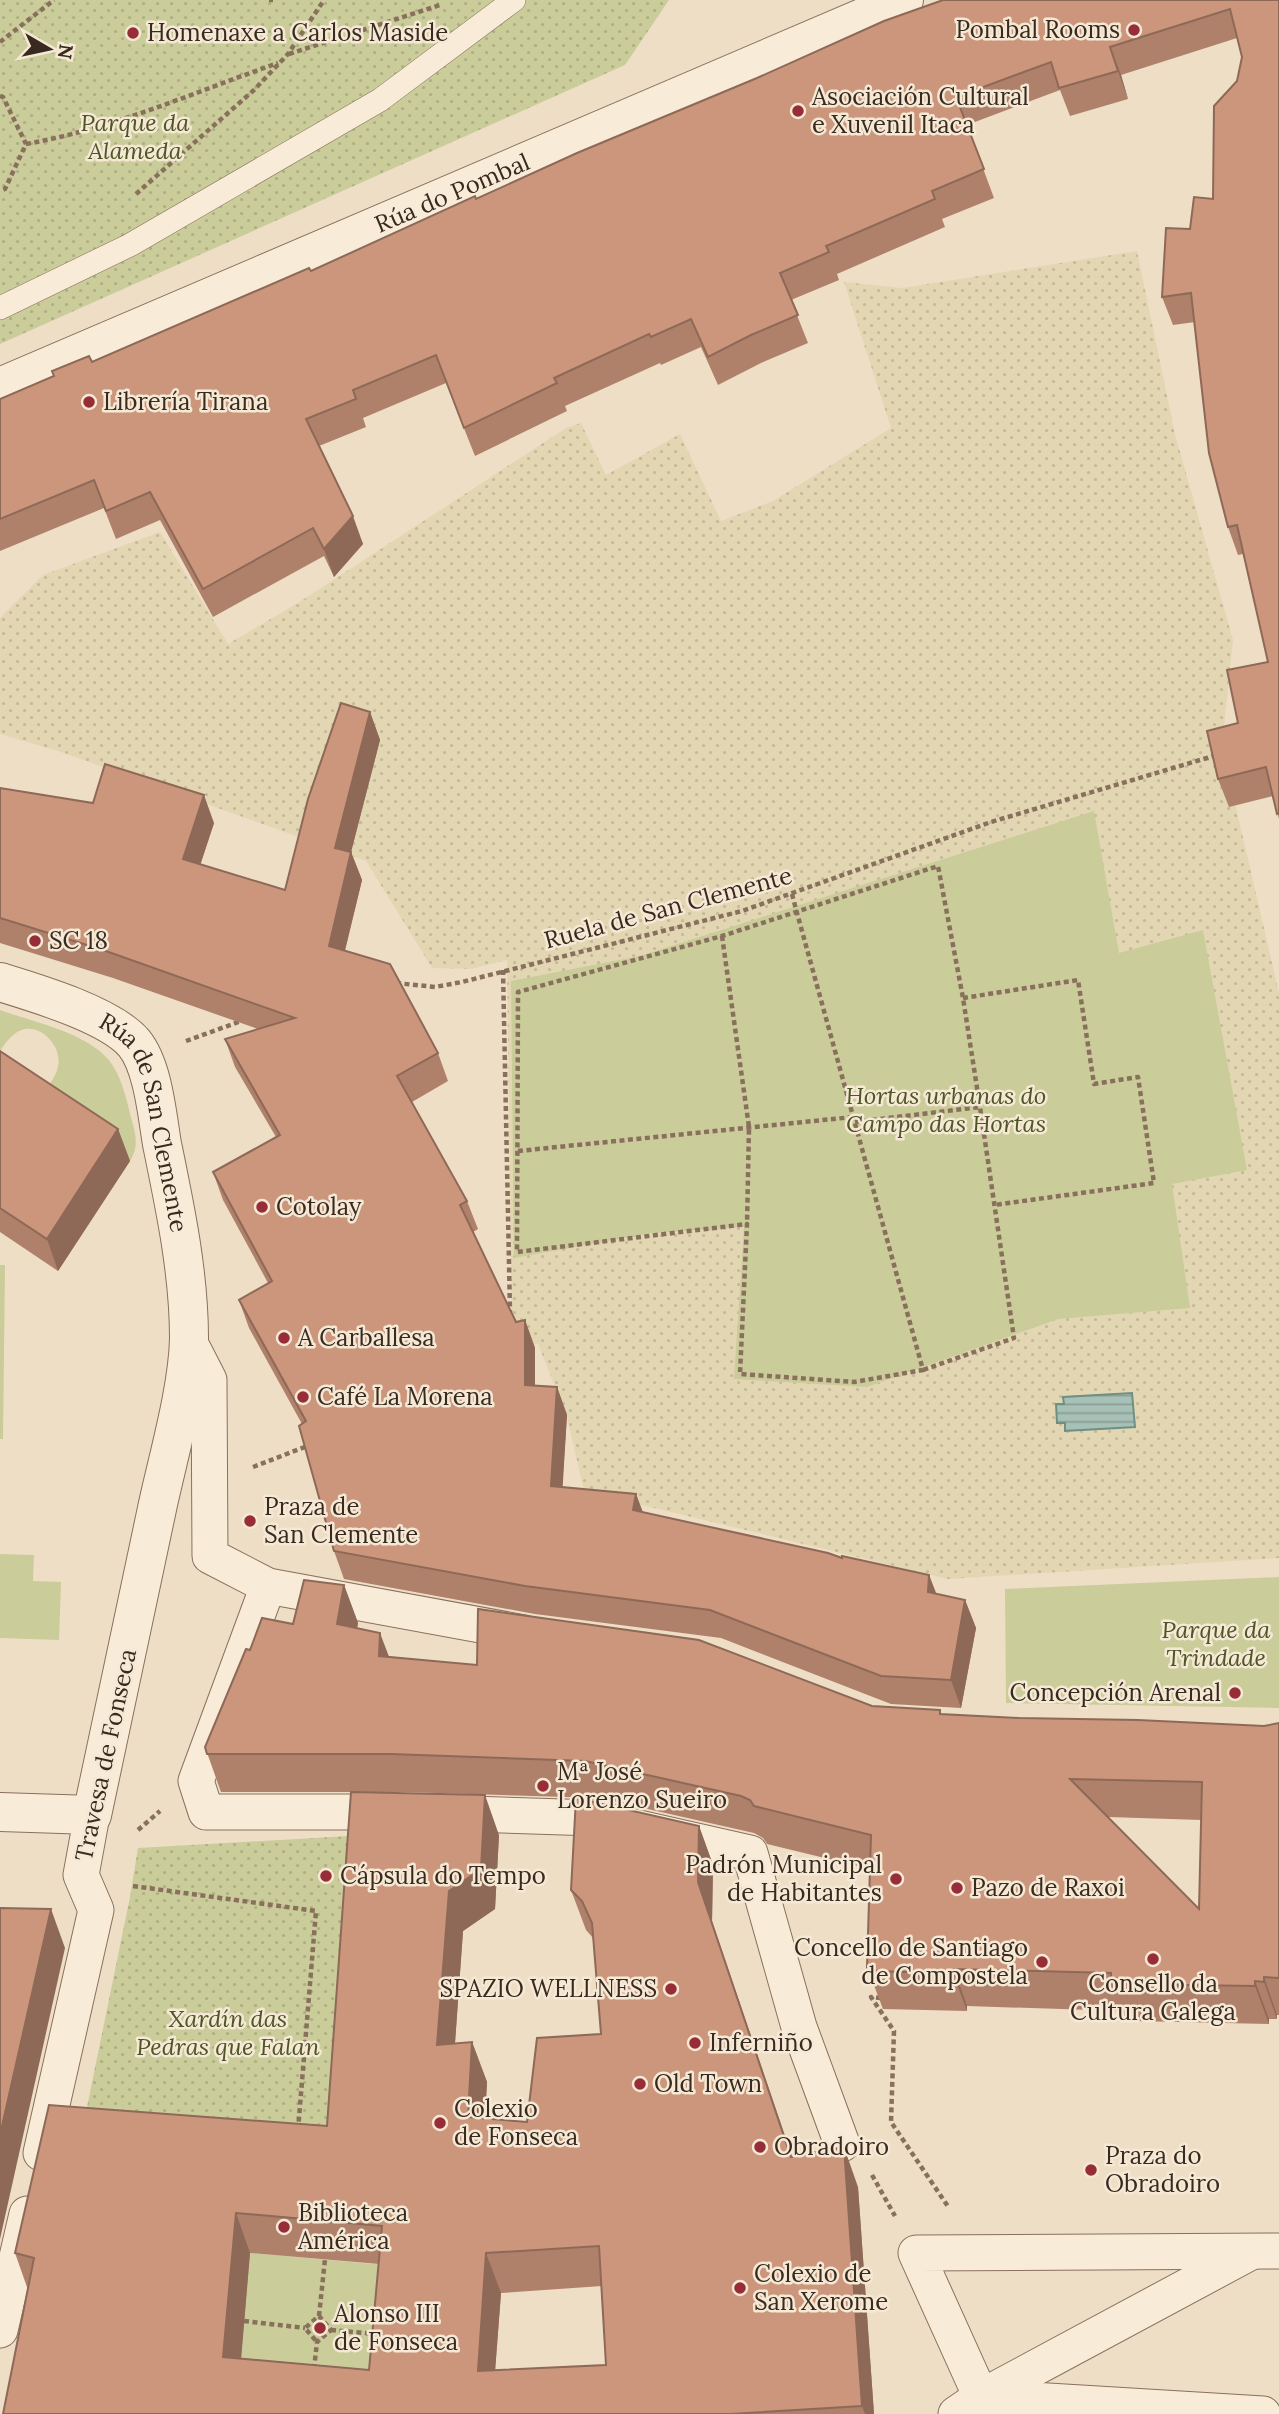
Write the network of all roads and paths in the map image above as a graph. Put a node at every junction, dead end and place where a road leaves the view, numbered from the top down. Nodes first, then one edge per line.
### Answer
1 (54, 0) edge
2 (324, 0) edge
3 (514, 0) edge
4 (904, 0) edge
5 (451, 2) dead end
6 (0, 42) edge
7 (288, 54) junction
8 (280, 62) junction
9 (0, 96) edge
10 (26, 144) junction
11 (0, 191) edge
12 (127, 202) dead end
13 (0, 308) edge
14 (0, 387) edge
15 (1223, 753) edge
16 (792, 894) junction
17 (797, 913) junction
18 (722, 936) junction
19 (502, 970) junction
20 (0, 982) edge
21 (387, 982) edge
22 (964, 998) junction
23 (253, 1017) edge
24 (143, 1056) junction
25 (980, 1107) junction
26 (854, 1119) junction
27 (749, 1127) junction
28 (518, 1151) junction
29 (994, 1205) junction
30 (747, 1224) junction
31 (510, 1321) edge
32 (189, 1340) junction
33 (923, 1370) junction
34 (310, 1445) edge
35 (210, 1484) junction
36 (268, 1586) junction
37 (559, 1638) edge
38 (201, 1797) junction
39 (0, 1812) edge
40 (92, 1815) junction
41 (132, 1840) dead end
42 (132, 1886) dead end
43 (859, 1887) dead end
44 (826, 1892) dead end
45 (894, 1998) edge
46 (298, 2133) edge
47 (842, 2144) joint
48 (978, 2252) junction
49 (916, 2253) junction
50 (1271, 2257) edge
51 (326, 2259) edge
52 (319, 2316) junction
53 (244, 2321) dead end
54 (305, 2328) junction
55 (0, 2330) edge
56 (331, 2330) junction
57 (379, 2334) edge
58 (317, 2342) junction
59 (313, 2378) edge
60 (968, 2406) edge
61 (1263, 2414) edge

1 - 6 path
2 - 7 path
3 - 13 lane
4 - 14 street, Rúa do Pombal
5 - 7 path
7 - 8 path
8 - 10 path
8 - 12 path
9 - 10 path
10 - 11 path
15 - 16 path, Ruela de San Clemente
16 - 17 path
16 - 19 path, Ruela de San Clemente
17 - 18 path
17 - 22 path
17 - 26 path
18 - 27 path
18 - 28 path
19 - 21 path, Ruela de San Clemente
19 - 31 path
20 - 24 street, Rúa de San Clemente
22 - 25 path
22 - 29 path
23 - 24 path
24 - 32 street, Rúa de San Clemente
25 - 26 path
25 - 29 path
26 - 27 path
26 - 33 path
27 - 28 path
27 - 30 path
28 - 30 path
29 - 33 path
30 - 33 path
32 - 35 street
32 - 40 street, Travesa de Fonseca
34 - 35 path
35 - 36 street
36 - 37 street
36 - 38 street
38 - 41 path
38 - 47 street
39 - 40 street
40 - 55 street, Travesa de Fonseca
42 - 46 path
43 - 44 path
45 - 48 path
47 - 49 path
48 - 49 street
48 - 50 street
49 - 60 street
50 - 60 street
51 - 52 path
52 - 54 path
52 - 56 path
53 - 54 path
54 - 58 path
56 - 57 path
56 - 58 path
58 - 59 path
60 - 61 street

